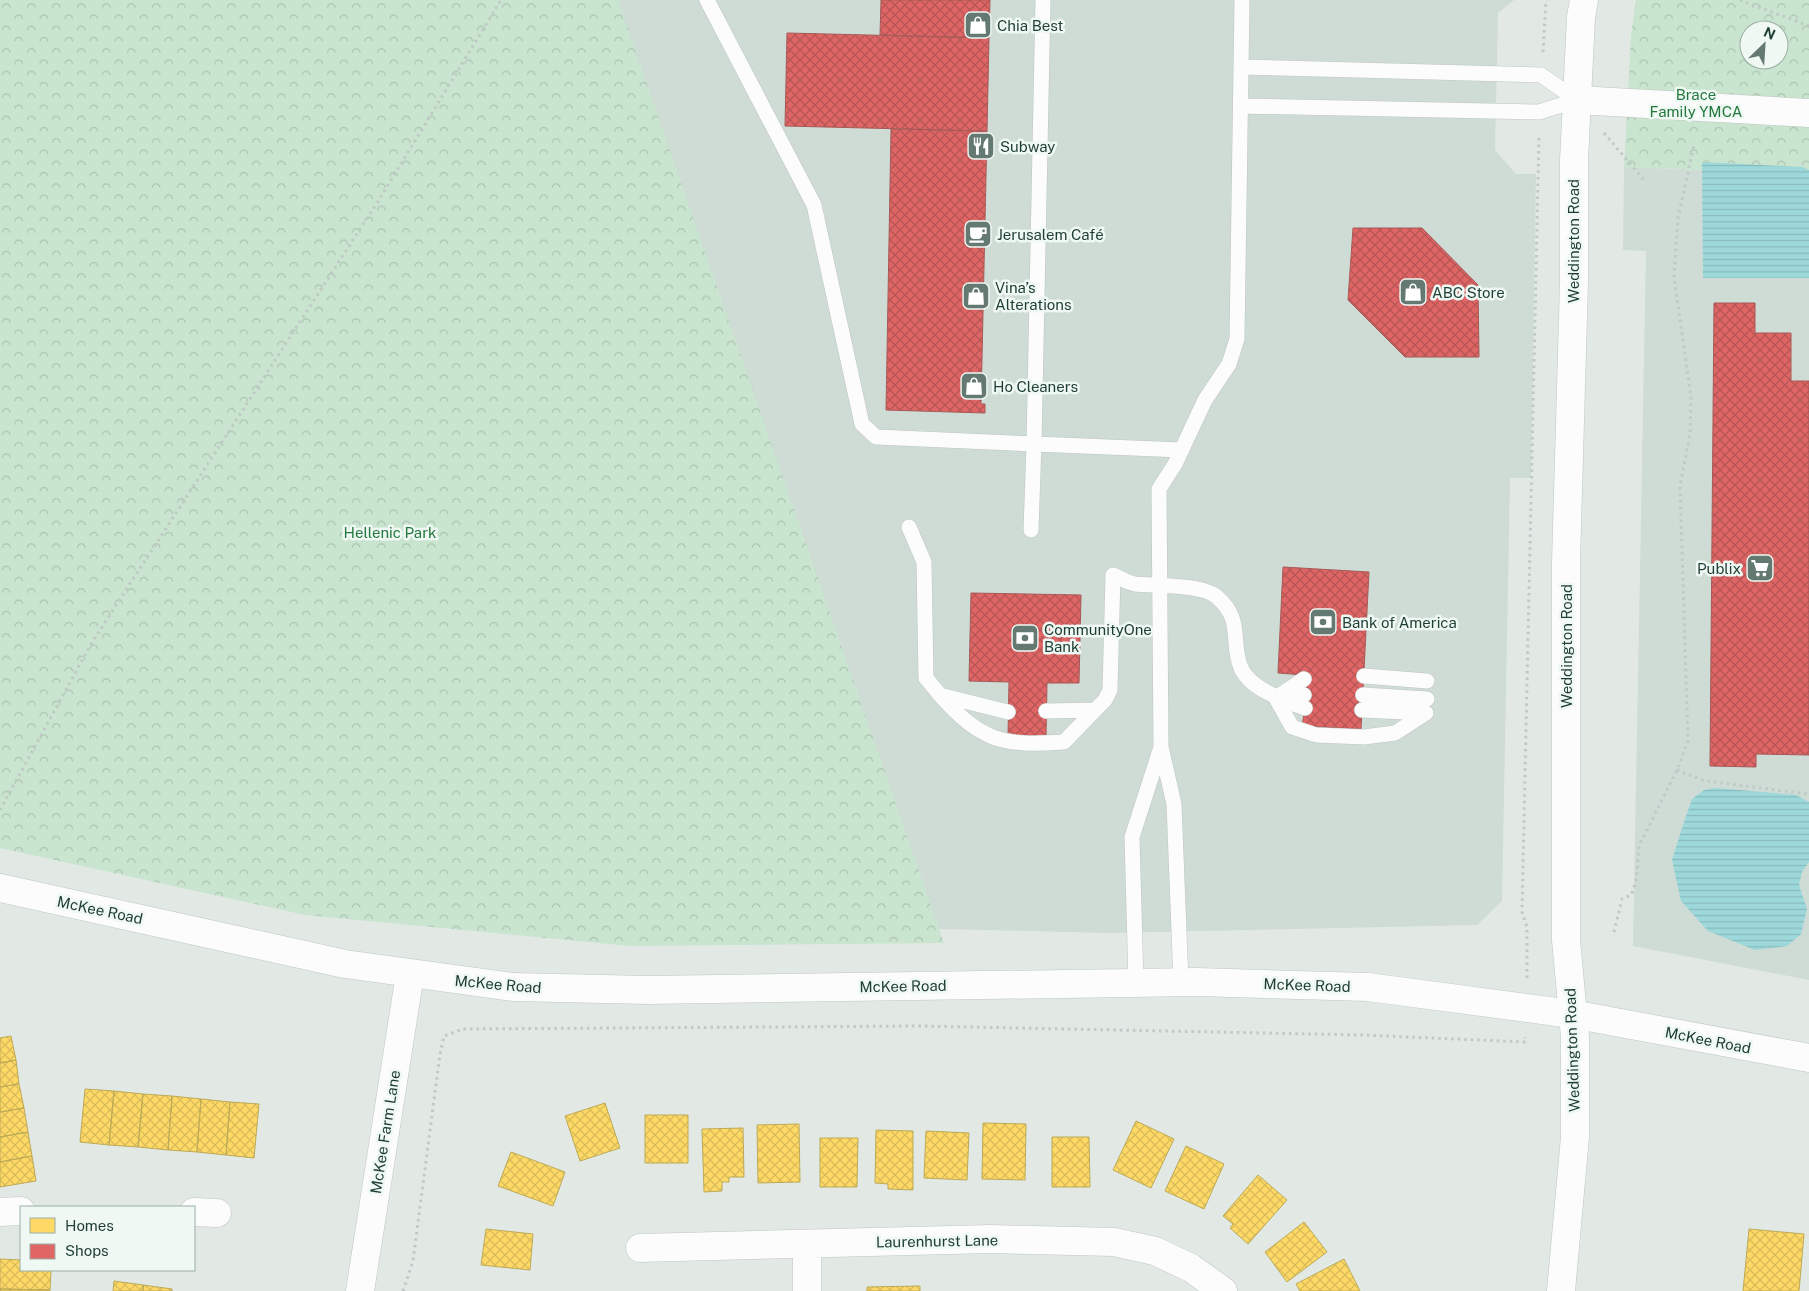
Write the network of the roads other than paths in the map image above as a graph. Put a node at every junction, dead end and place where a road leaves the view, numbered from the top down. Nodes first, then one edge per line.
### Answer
1 (707, 0) edge
2 (1043, 0) edge
3 (1242, 0) edge
4 (1584, 0) edge
5 (1241, 67) junction
6 (1577, 100) junction
7 (1241, 106) junction
8 (1809, 113) edge
9 (1034, 444) junction
10 (1182, 450) junction
11 (909, 527) dead end
12 (1031, 530) dead end
13 (1160, 584) junction
14 (1364, 676) dead end
15 (1304, 679) dead end
16 (1427, 680) dead end
17 (940, 694) junction
18 (1276, 698) junction
19 (1305, 702) dead end
20 (1363, 702) dead end
21 (1095, 710) junction
22 (1046, 711) dead end
23 (1008, 712) dead end
24 (1161, 747) junction
25 (0, 888) edge
26 (410, 974) junction
27 (1181, 982) junction
28 (1136, 983) junction
29 (1572, 1014) junction
30 (1809, 1058) edge
31 (20, 1211) edge
32 (0, 1212) edge
33 (807, 1245) junction
34 (640, 1248) dead end
35 (360, 1291) edge
36 (807, 1291) edge
37 (1223, 1291) edge
38 (1561, 1291) edge

1 - 9 lane
2 - 9 lane
3 - 5 lane
4 - 6 main road, Weddington Road
5 - 6 lane
5 - 7 lane
6 - 7 lane
6 - 8 main road
6 - 29 main road, Weddington Road
7 - 10 lane
9 - 10 lane
9 - 12 lane
10 - 13 lane
11 - 17 lane
13 - 18 lane
13 - 21 lane
13 - 24 lane
14 - 16 lane
15 - 18 lane
17 - 21 lane
17 - 23 lane
18 - 19 lane
18 - 20 lane
21 - 22 lane
24 - 27 lane
24 - 28 lane
25 - 26 main road, McKee Road
26 - 28 main road, McKee Road
26 - 35 main road, McKee Farm Lane
27 - 28 main road, McKee Road
27 - 29 main road, McKee Road
29 - 30 main road, McKee Road
29 - 38 main road, Weddington Road
31 - 32 main road
33 - 34 main road, Laurenhurst Lane
33 - 36 main road
33 - 37 main road, Laurenhurst Lane

